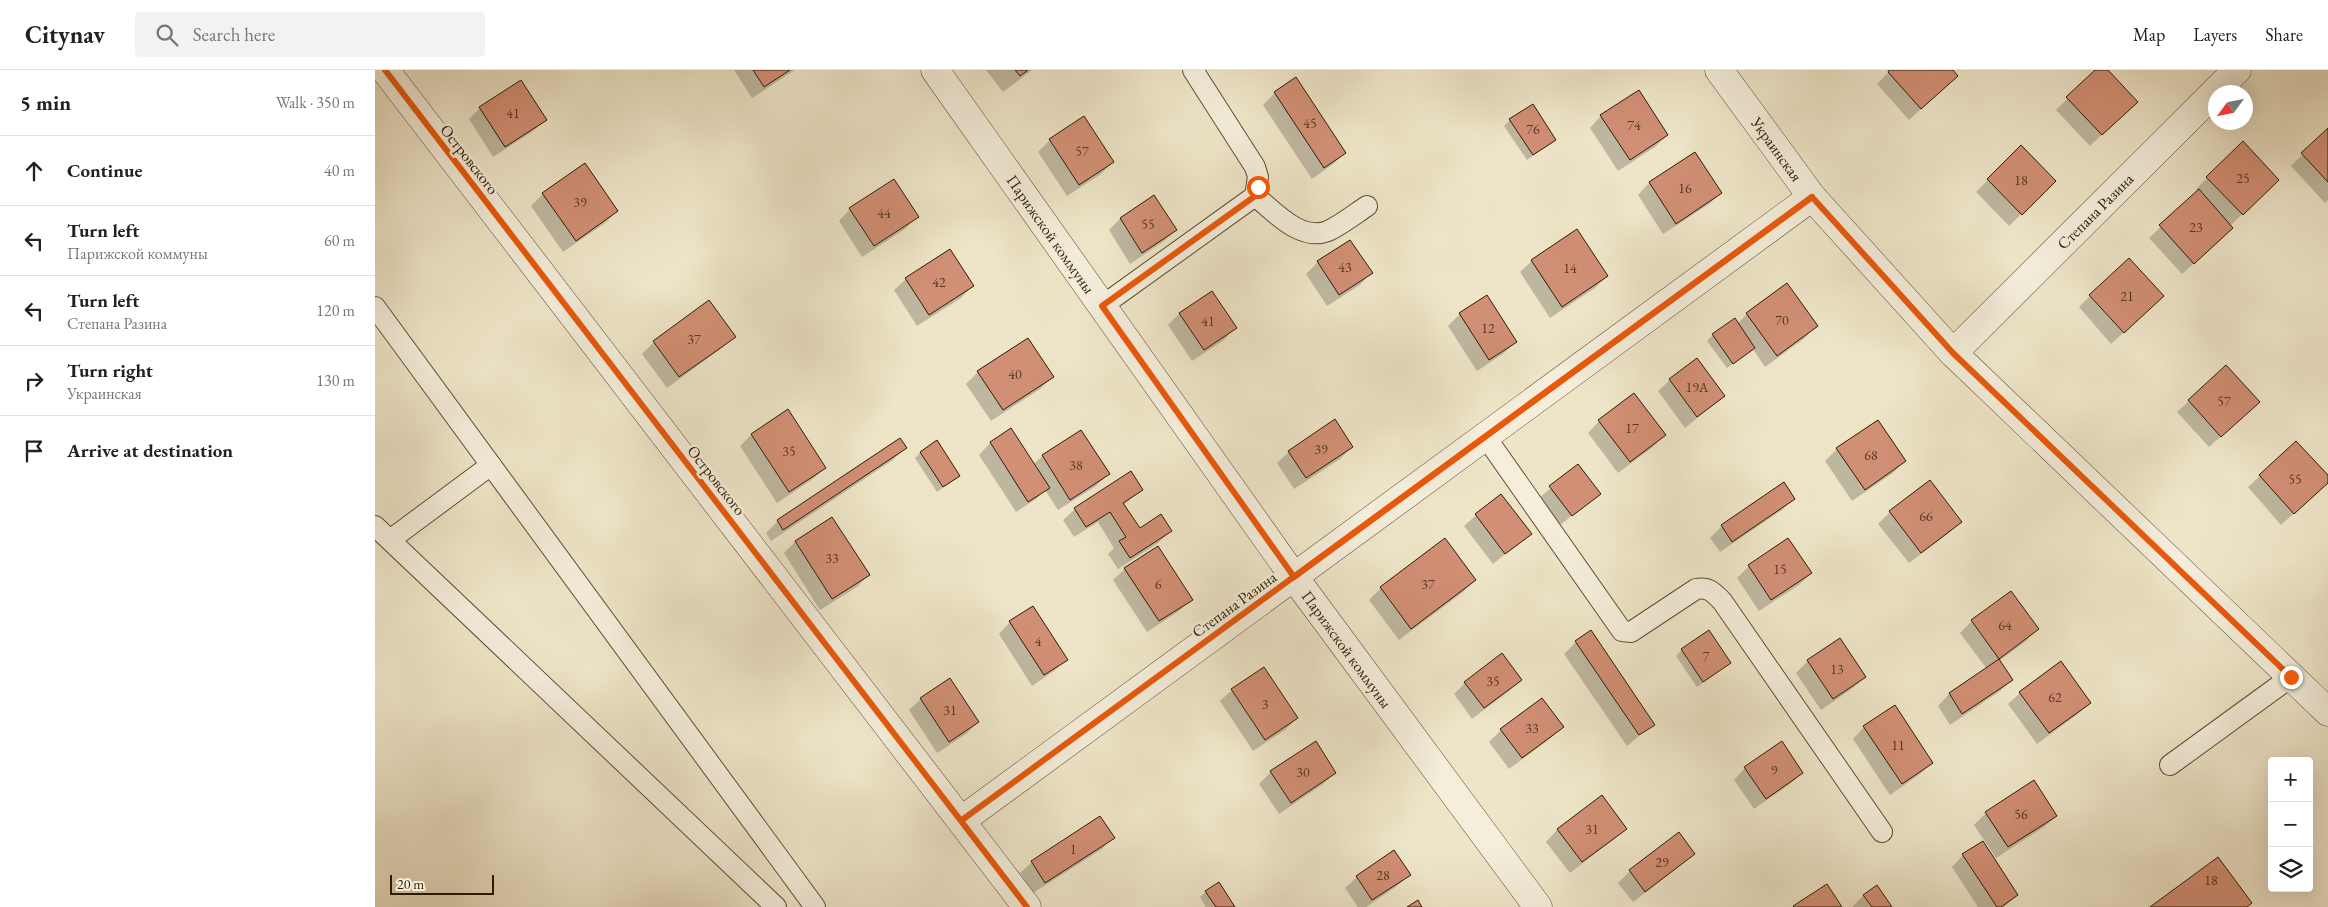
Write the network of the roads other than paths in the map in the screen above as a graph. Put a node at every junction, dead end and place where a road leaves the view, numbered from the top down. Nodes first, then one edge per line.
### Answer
1 (935, 70) edge
2 (1193, 70) edge
3 (1719, 70) edge
4 (2237, 70) edge
5 (391, 72) edge
6 (1255, 196) junction
7 (1812, 197) junction
8 (1367, 206) dead end
9 (1102, 306) junction
10 (375, 307) edge
11 (1953, 353) junction
12 (1485, 436) junction
13 (491, 465) junction
14 (375, 526) edge
15 (390, 540) junction
16 (1294, 577) junction
17 (2291, 677) junction
18 (2328, 712) edge
19 (2170, 765) dead end
20 (962, 820) junction
21 (1882, 832) dead end
22 (776, 907) edge
23 (815, 907) edge
24 (1027, 907) edge
25 (1538, 907) edge

1 - 9 street, Парижской коммуны
2 - 6 lane
3 - 7 street, Украинская
4 - 11 street, Степана Разина
5 - 20 street, Островского
6 - 8 lane
6 - 9 lane
7 - 11 street, Украинская
7 - 12 street, Степана Разина
9 - 16 street, Парижской коммуны
10 - 13 lane
11 - 17 street, Украинская
12 - 16 street, Степана Разина
12 - 21 lane
13 - 15 lane
13 - 23 lane
14 - 15 lane
15 - 22 lane
16 - 20 street, Степана Разина
16 - 25 street, Парижской коммуны
17 - 18 street, Украинская
17 - 19 lane
20 - 24 street, Островского

